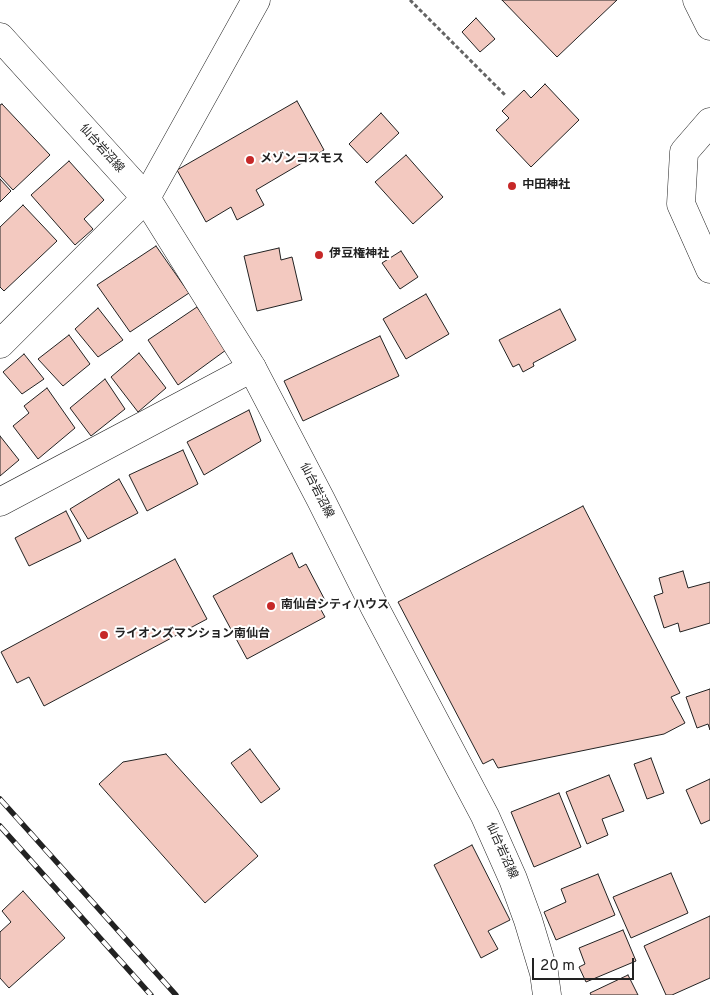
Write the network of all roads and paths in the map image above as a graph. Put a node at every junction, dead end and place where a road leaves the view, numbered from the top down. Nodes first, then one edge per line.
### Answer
1 (256, 0) edge
2 (410, 0) edge
3 (697, 0) edge
4 (710, 26) edge
5 (0, 37) edge
6 (505, 95) dead end
7 (710, 122) edge
8 (146, 198) junction
9 (710, 269) edge
10 (0, 344) edge
11 (252, 368) junction
12 (0, 502) edge
13 (547, 995) edge

1 - 8 main road
2 - 6 path
3 - 4 main road
5 - 8 main road, 仙台岩沼線
7 - 9 main road
8 - 10 main road
8 - 11 main road, 仙台岩沼線
11 - 12 main road
11 - 13 main road, 仙台岩沼線

